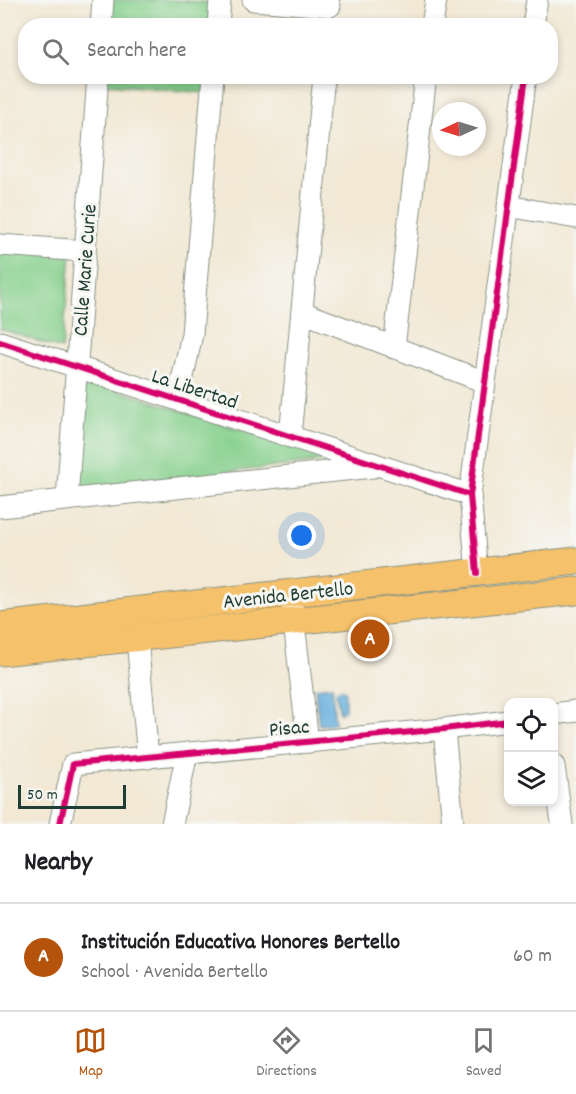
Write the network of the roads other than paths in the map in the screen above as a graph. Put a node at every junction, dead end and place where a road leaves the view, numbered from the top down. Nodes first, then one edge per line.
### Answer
1 (103, 0) edge
2 (220, 0) edge
3 (253, 0) edge
4 (436, 0) edge
5 (537, 0) edge
6 (330, 10) edge
7 (102, 18) edge
8 (219, 18) edge
9 (433, 18) edge
10 (534, 18) edge
11 (97, 84) edge
12 (212, 84) edge
13 (323, 84) edge
14 (425, 84) edge
15 (525, 84) edge
16 (508, 206) junction
17 (576, 218) edge
18 (0, 245) edge
19 (85, 251) junction
20 (302, 312) junction
21 (0, 342) edge
22 (394, 348) junction
23 (76, 367) junction
24 (485, 382) junction
25 (178, 400) junction
26 (290, 437) junction
27 (379, 466) junction
28 (470, 495) junction
29 (67, 499) junction
30 (0, 507) edge
31 (576, 561) edge
32 (477, 573) junction
33 (576, 591) edge
34 (291, 593) junction
35 (294, 622) junction
36 (0, 626) edge
37 (137, 639) junction
38 (0, 652) edge
39 (576, 711) edge
40 (558, 713) edge
41 (504, 722) edge
42 (444, 729) junction
43 (308, 742) junction
44 (187, 753) junction
45 (148, 758) junction
46 (558, 795) edge
47 (60, 824) edge
48 (172, 824) edge
49 (453, 824) edge
50 (562, 824) edge

1 - 7 street
2 - 8 street
3 - 6 street
4 - 9 street
5 - 10 street
11 - 19 street, Calle Marie Curie
12 - 25 street
13 - 20 street
14 - 22 street
15 - 16 street
16 - 17 street
16 - 24 street
18 - 19 street
19 - 23 street, Calle Marie Curie
20 - 22 street
20 - 26 street
21 - 23 street, La Libertad
22 - 24 street
23 - 25 street, La Libertad
23 - 29 street, Calle Marie Curie
24 - 28 street
25 - 26 street, La Libertad
26 - 27 street, La Libertad
27 - 28 street, La Libertad
27 - 29 street
28 - 32 street
29 - 30 street
31 - 32 main road, Avenida Bertello
32 - 34 main road, Avenida Bertello
33 - 35 main road, Avenida Bertello
34 - 35 street
34 - 36 main road, Avenida Bertello
35 - 37 main road, Avenida Bertello
35 - 43 street
37 - 38 main road, Avenida Bertello
37 - 45 street
39 - 40 street
41 - 42 street, Pisac
42 - 43 street, Pisac
42 - 49 street
43 - 44 street, Pisac
44 - 45 street, Pisac
44 - 48 street
45 - 47 street, Pisac
46 - 50 street

